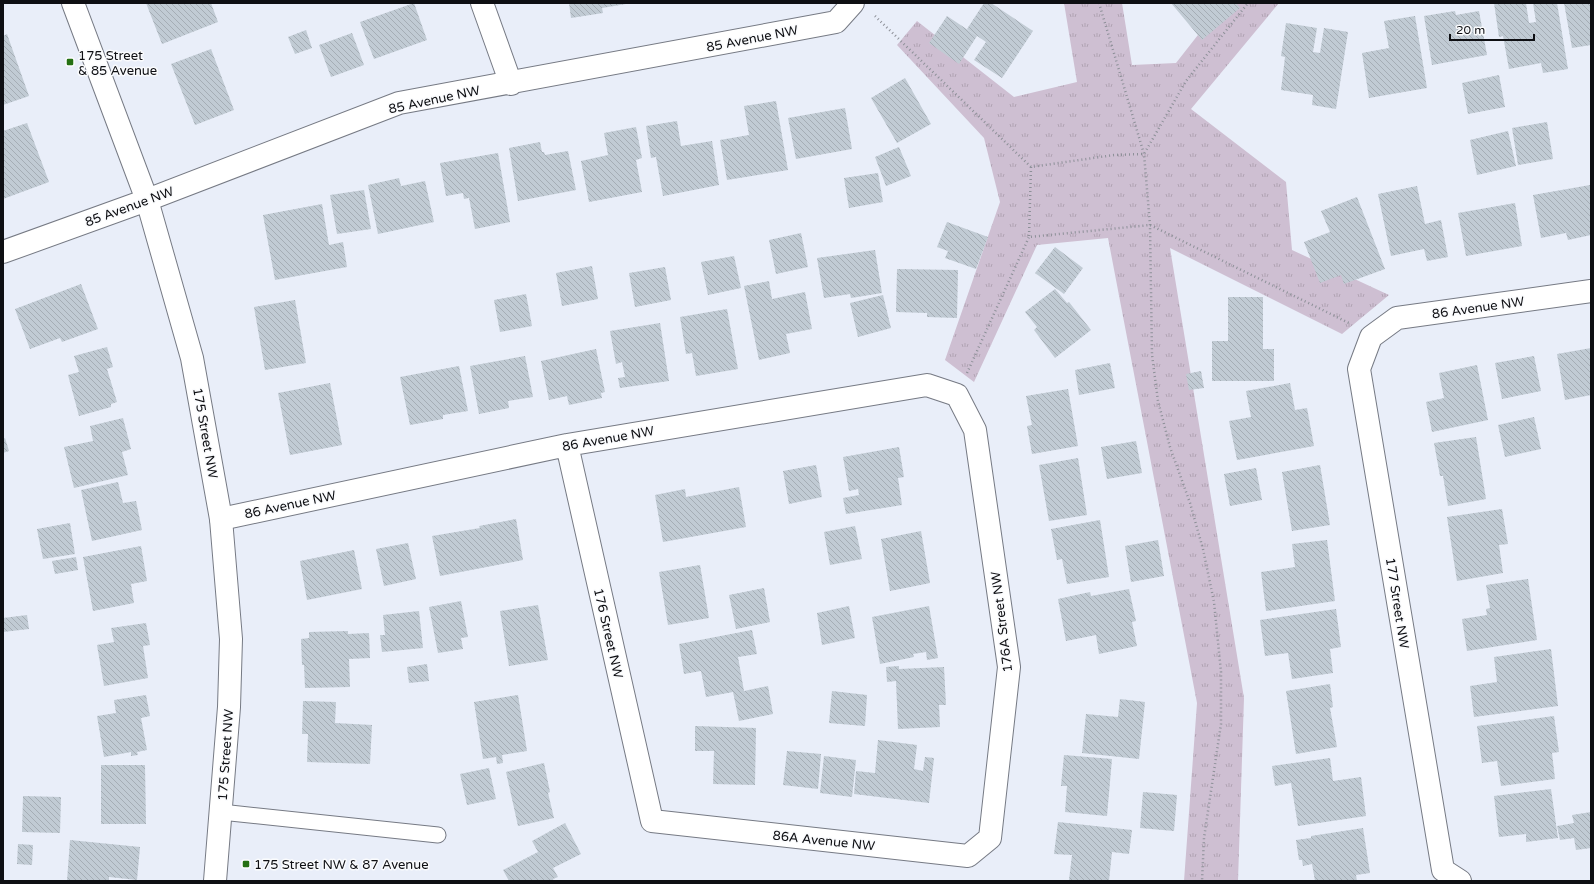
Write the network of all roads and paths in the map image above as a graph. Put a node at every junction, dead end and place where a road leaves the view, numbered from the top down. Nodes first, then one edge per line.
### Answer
1 (73, 3) edge
2 (482, 3) edge
3 (853, 3) edge
4 (1099, 3) edge
5 (1248, 3) edge
6 (873, 14) dead end
7 (510, 84) junction
8 (1144, 154) junction
9 (1031, 167) junction
10 (147, 200) junction
11 (1150, 225) junction
12 (1029, 237) junction
13 (3, 252) edge
14 (1591, 292) edge
15 (1371, 337) junction
16 (957, 395) junction
17 (567, 445) junction
18 (221, 519) junction
19 (221, 812) junction
20 (652, 821) joint
21 (438, 835) dead end
22 (990, 838) joint
23 (1451, 875) edge
24 (215, 881) edge
25 (1202, 881) edge

1 - 10 street, 175 Street NW
2 - 7 street
3 - 7 street, 85 Avenue NW
4 - 8 path
5 - 8 path
6 - 9 path
7 - 10 street, 85 Avenue NW
8 - 9 path
8 - 11 path
9 - 12 path
10 - 13 street, 85 Avenue NW
10 - 18 street, 175 Street NW
11 - 12 path
11 - 15 path
11 - 25 path
12 - 16 path
14 - 15 street, 86 Avenue NW
15 - 23 street, 177 Street NW
16 - 17 street, 86 Avenue NW
16 - 22 street, 176A Street NW
17 - 18 street, 86 Avenue NW
17 - 20 street, 176 Street NW
18 - 19 street, 175 Street NW
19 - 21 lane
19 - 24 street, 175 Street NW
20 - 22 street, 86A Avenue NW

